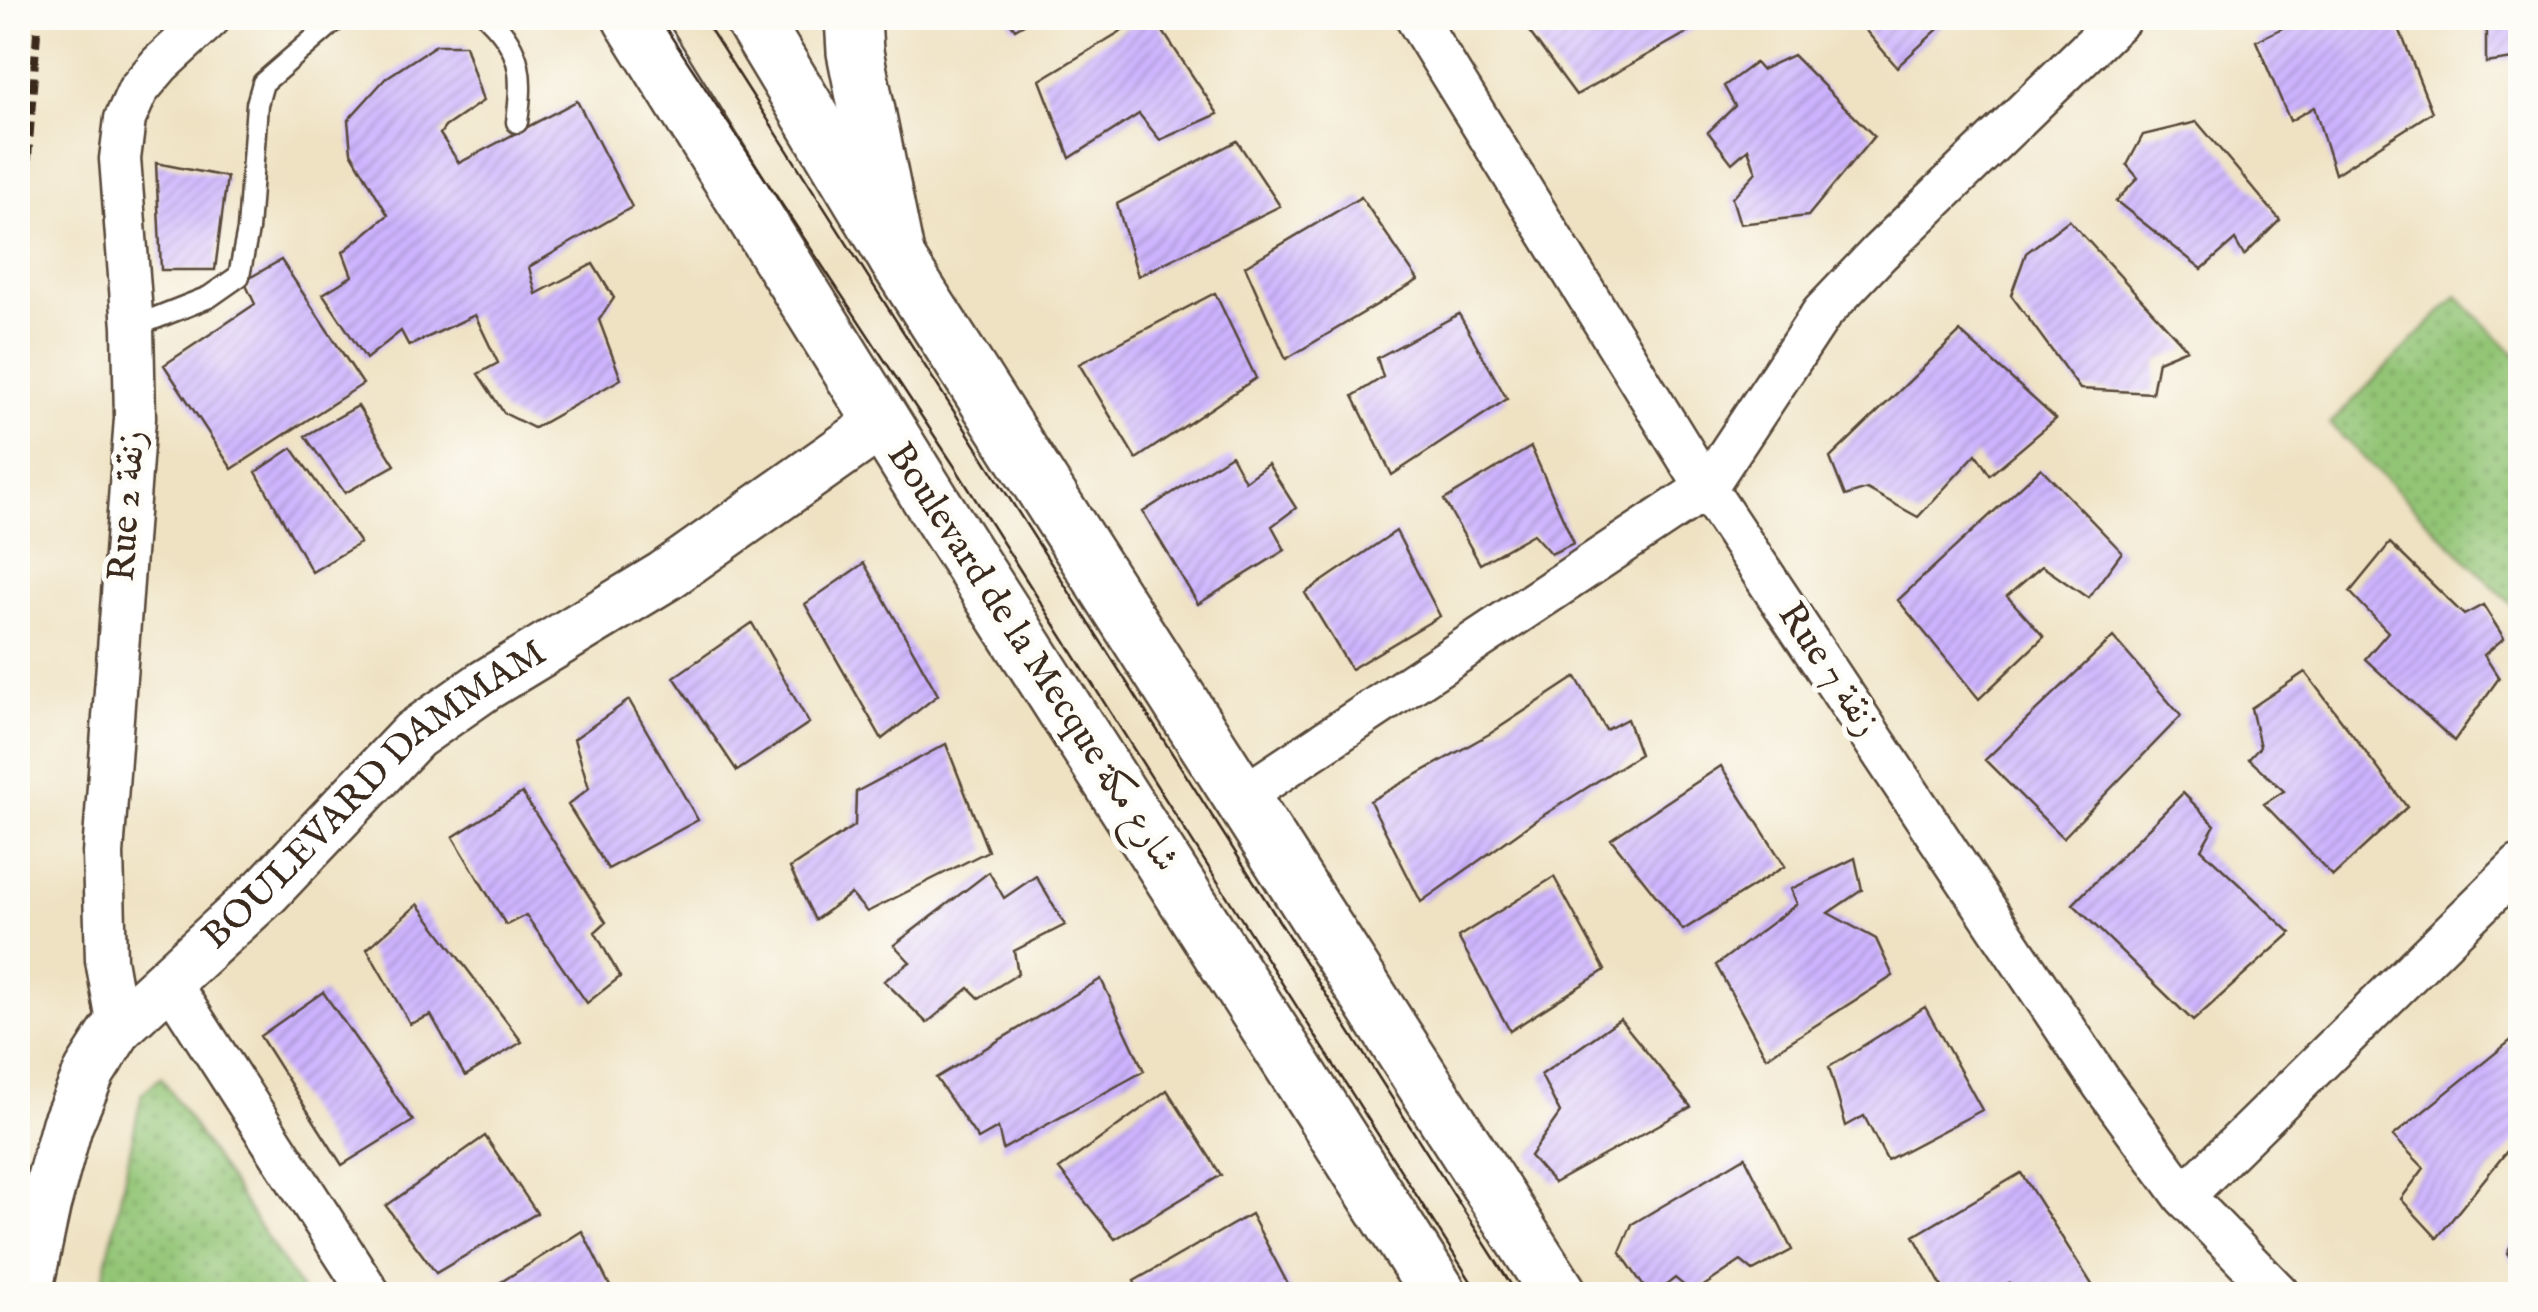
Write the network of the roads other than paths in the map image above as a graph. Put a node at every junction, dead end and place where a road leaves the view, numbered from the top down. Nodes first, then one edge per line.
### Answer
1 (210, 18) edge
2 (338, 18) edge
3 (489, 18) edge
4 (631, 18) edge
5 (752, 18) edge
6 (852, 18) edge
7 (1416, 18) edge
8 (2121, 18) edge
9 (518, 122) dead end
10 (897, 259) junction
11 (132, 326) junction
12 (882, 423) junction
13 (1706, 488) junction
14 (1240, 798) junction
15 (2520, 865) edge
16 (168, 980) junction
17 (118, 1027) junction
18 (2184, 1196) junction
19 (26, 1294) edge
20 (370, 1294) edge
21 (1439, 1294) edge
22 (1559, 1294) edge
23 (2280, 1294) edge

1 - 11 street, Rue 2 زنقة
2 - 11 lane
3 - 9 lane
4 - 12 main road, Boulevard de la Mecque شارع مكة
5 - 10 main road
6 - 10 main road
7 - 13 street, Rue 7 زنقة
8 - 13 street
10 - 14 main road
11 - 17 street, Rue 2 زنقة
12 - 16 street, BOULEVARD DAMMAM
12 - 21 main road, Boulevard de la Mecque شارع مكة
13 - 14 street
13 - 18 street, Rue 7 زنقة
14 - 22 main road
15 - 18 street
16 - 17 street, BOULEVARD DAMMAM
16 - 20 street
17 - 19 street, BOULEVARD DAMMAM
18 - 23 street, Rue 7 زنقة

